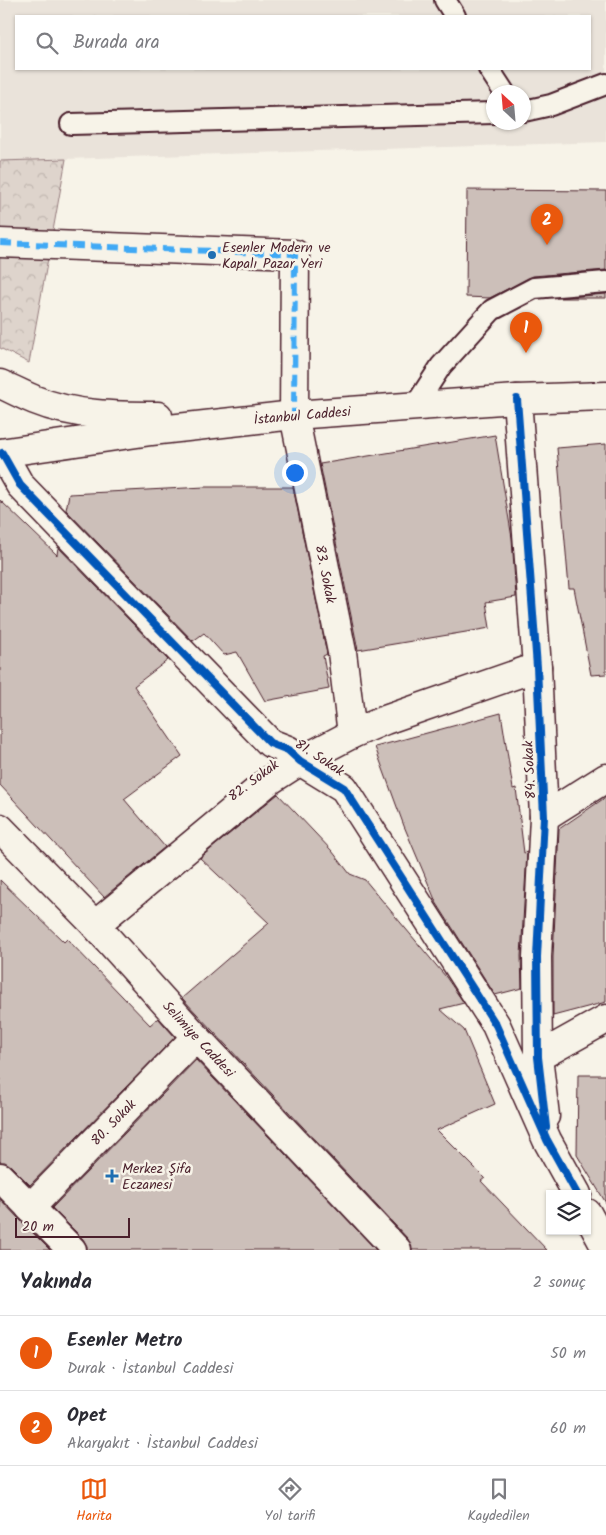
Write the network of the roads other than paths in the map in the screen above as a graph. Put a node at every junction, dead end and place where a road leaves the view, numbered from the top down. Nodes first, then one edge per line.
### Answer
1 (445, 0) edge
2 (454, 15) edge
3 (490, 70) edge
4 (606, 84) edge
5 (499, 85) edge
6 (531, 109) edge
7 (486, 113) edge
8 (71, 124) dead end
9 (0, 243) edge
10 (606, 282) edge
11 (0, 384) edge
12 (606, 396) edge
13 (518, 399) junction
14 (415, 406) junction
15 (294, 415) junction
16 (1, 453) edge
17 (537, 667) junction
18 (352, 734) junction
19 (300, 761) junction
20 (606, 778) edge
21 (544, 817) junction
22 (0, 828) edge
23 (94, 925) junction
24 (606, 1019) edge
25 (196, 1037) junction
26 (538, 1057) junction
27 (547, 1140) junction
28 (0, 1177) edge
29 (574, 1190) edge
30 (30, 1208) junction
31 (591, 1221) edge
32 (606, 1248) edge
33 (72, 1250) edge
34 (397, 1250) edge

1 - 2 lane
3 - 5 lane
4 - 6 lane
7 - 8 lane
9 - 15 street, 83. Sokak
10 - 14 lane
11 - 15 street
12 - 13 street, İstanbul Caddesi
13 - 14 street, İstanbul Caddesi
13 - 17 street, 84. Sokak
14 - 15 street, İstanbul Caddesi
15 - 16 street, İstanbul Caddesi
15 - 18 street, 83. Sokak
16 - 19 street, 81. Sokak
17 - 18 street, 82. Sokak
17 - 21 street, 84. Sokak
18 - 19 street, 82. Sokak
19 - 23 street, 82. Sokak
19 - 27 street, 81. Sokak
20 - 21 street
21 - 26 street, 84. Sokak
22 - 23 street, Selimiye Caddesi
23 - 25 street, Selimiye Caddesi
24 - 26 street
25 - 30 street, 80. Sokak
25 - 34 street, Selimiye Caddesi
26 - 27 street, 84. Sokak
27 - 29 street, 81. Sokak
28 - 30 street
30 - 33 street
31 - 32 street

